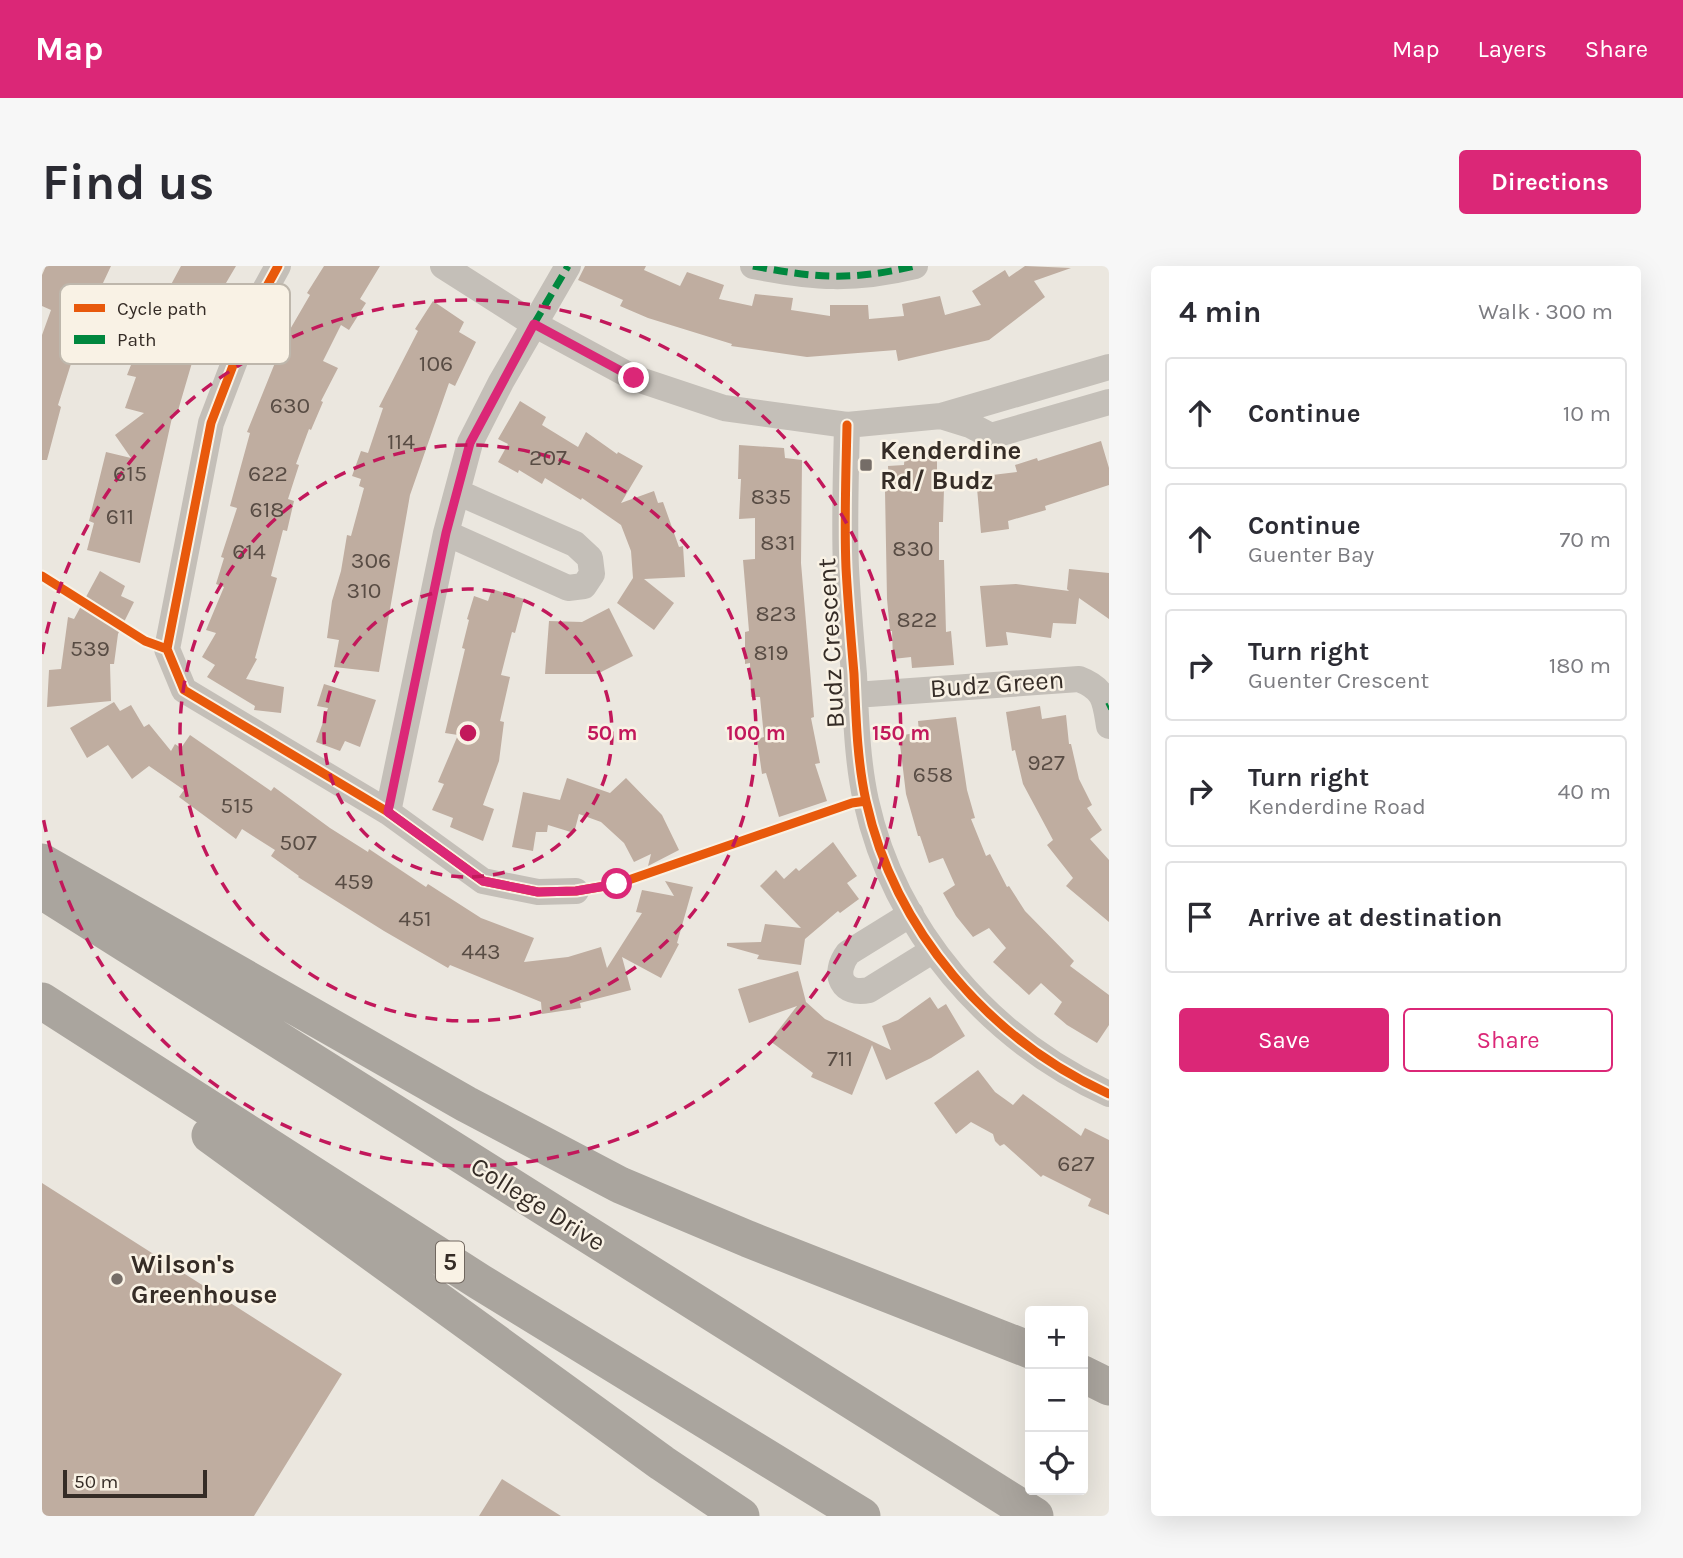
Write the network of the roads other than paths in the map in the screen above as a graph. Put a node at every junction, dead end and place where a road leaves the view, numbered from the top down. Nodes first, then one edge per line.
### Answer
1 (278, 266) edge
2 (443, 266) edge
3 (568, 266) edge
4 (753, 266) edge
5 (915, 266) edge
6 (268, 284) edge
7 (534, 324) junction
8 (234, 364) edge
9 (1109, 367) edge
10 (1109, 402) edge
11 (941, 416) junction
12 (846, 425) junction
13 (457, 492) junction
14 (446, 533) junction
15 (855, 695) junction
16 (1109, 726) edge
17 (388, 812) junction
18 (42, 862) edge
19 (42, 891) edge
20 (576, 891) dead end
21 (911, 914) junction
22 (932, 951) junction
23 (42, 1001) edge
24 (42, 1013) edge
25 (1109, 1094) edge
26 (1025, 1348) edge
27 (1088, 1376) edge
28 (1109, 1387) edge
29 (662, 1462) junction
30 (711, 1516) edge
31 (741, 1516) edge
32 (862, 1516) edge
33 (1035, 1516) edge

1 - 6 street
2 - 7 street
3 - 7 street
4 - 5 street
7 - 12 street
7 - 13 street
8 - 17 street
9 - 11 street
10 - 11 street
11 - 12 street
12 - 15 street, Budz Crescent
13 - 14 street
13 - 14 street
14 - 17 street
15 - 16 street, Budz Green
15 - 21 street, Budz Crescent
17 - 20 street
18 - 26 highway
19 - 33 highway, College Drive
21 - 22 street, Budz Crescent
21 - 22 street
22 - 25 street, Budz Crescent
23 - 32 highway, 5
24 - 29 highway
27 - 28 highway
29 - 30 highway
29 - 31 highway

